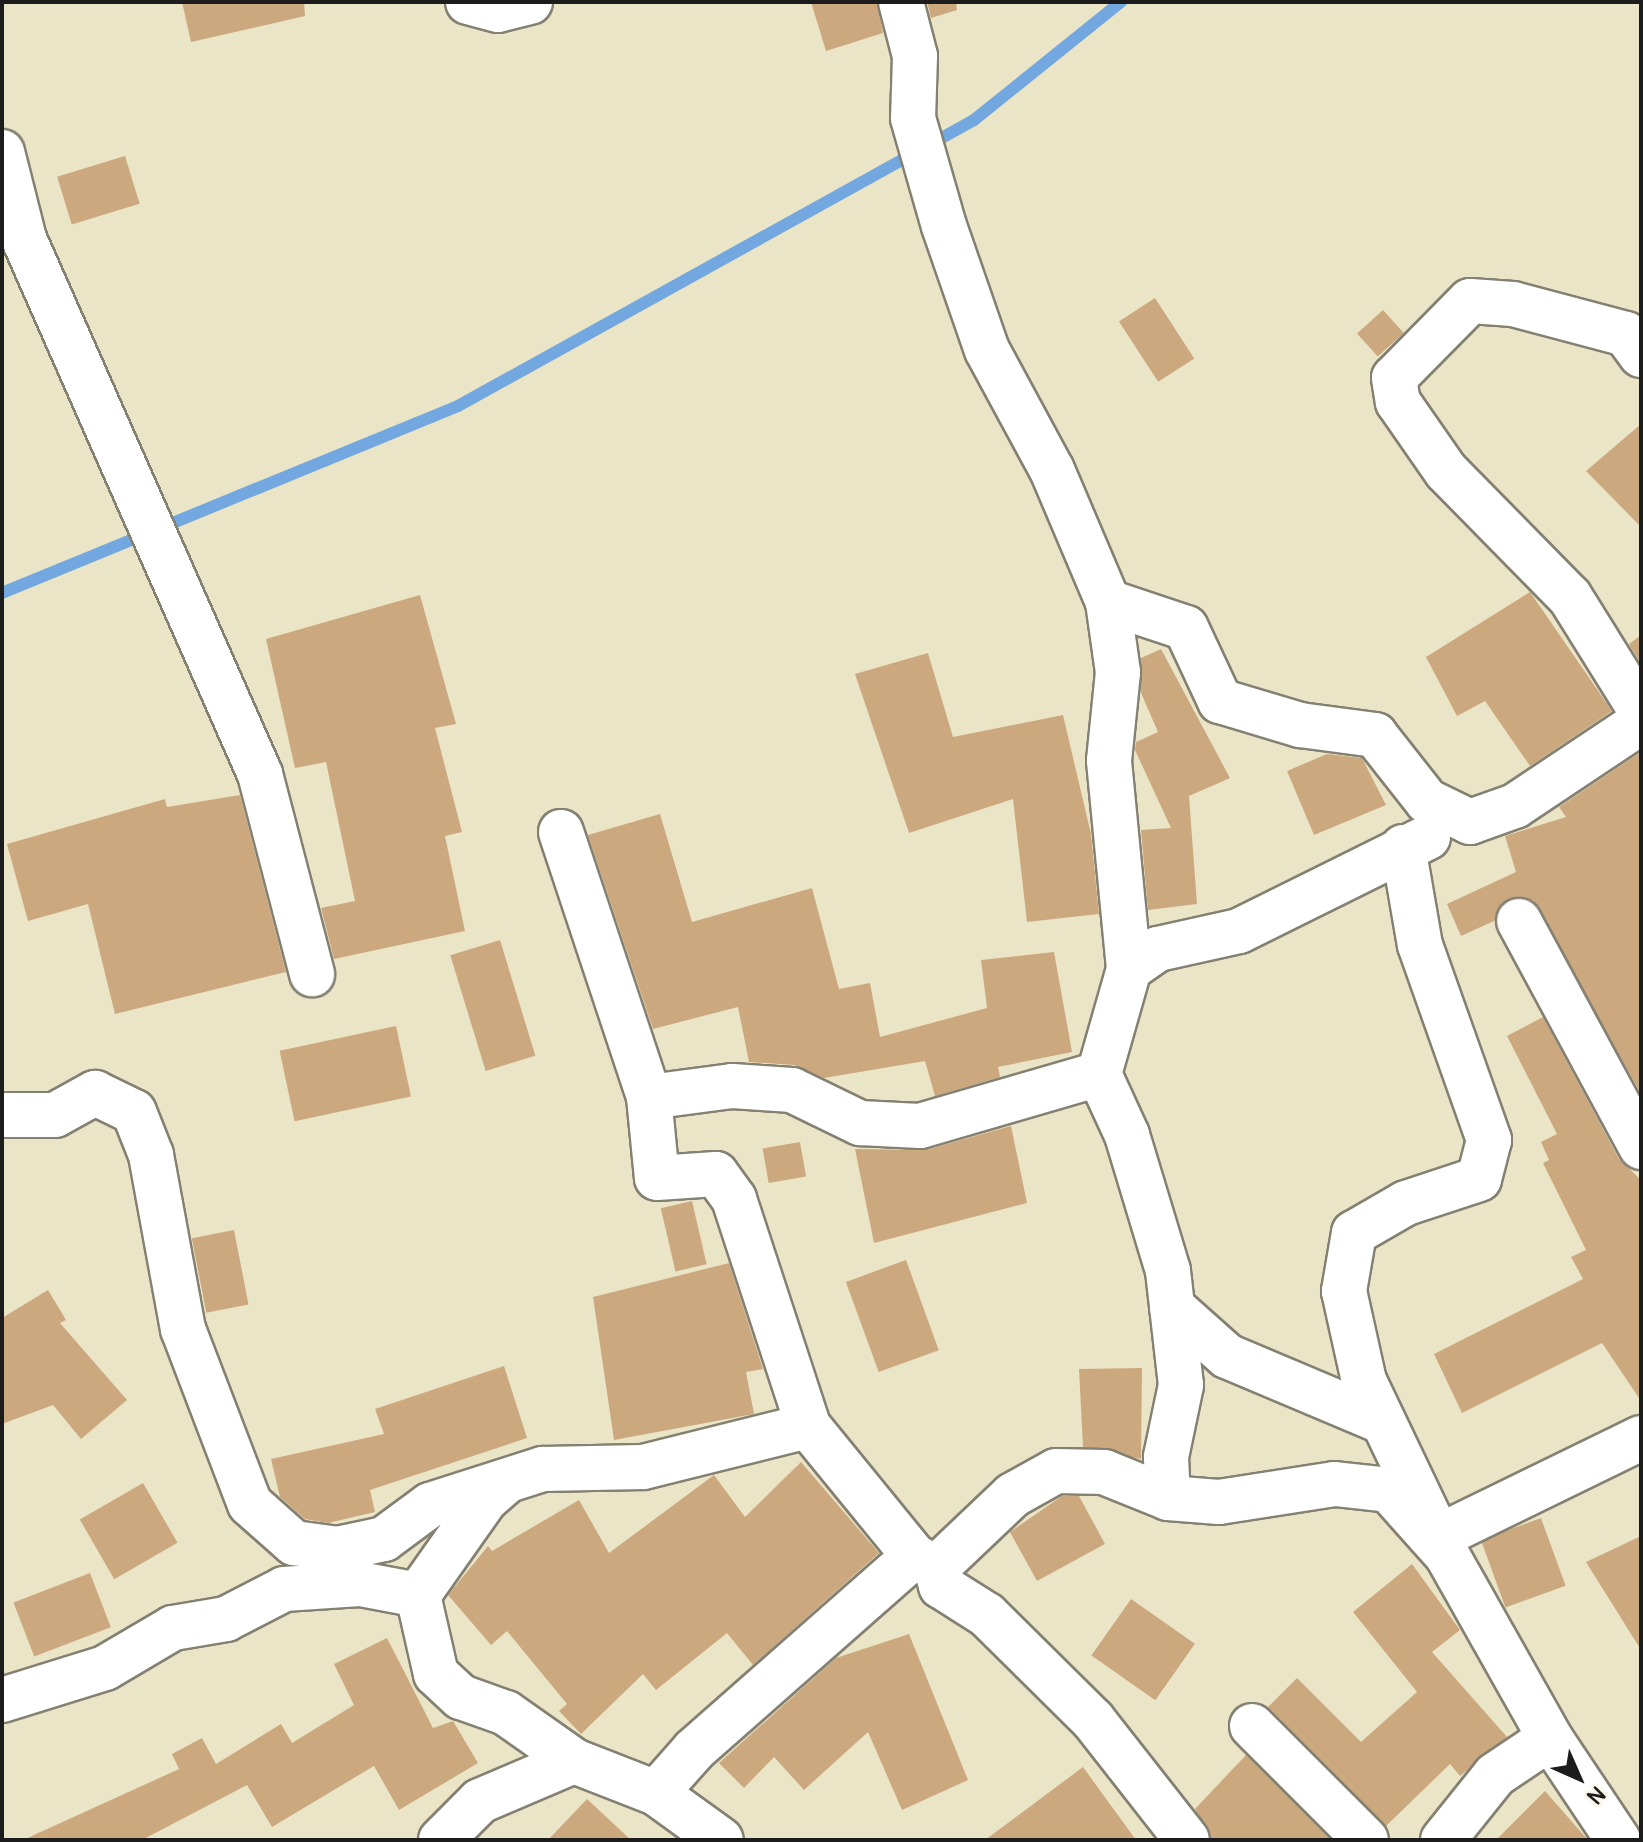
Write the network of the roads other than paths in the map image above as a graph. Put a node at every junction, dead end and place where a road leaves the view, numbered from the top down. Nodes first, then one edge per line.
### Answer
1 (468, 2) edge
2 (530, 2) edge
3 (901, 2) edge
4 (2, 152) edge
5 (1641, 355) edge
6 (1108, 602) junction
7 (1641, 711) edge
8 (1641, 722) edge
9 (1470, 822) junction
10 (561, 832) dead end
11 (1403, 847) junction
12 (1519, 921) dead end
13 (1129, 969) junction
14 (312, 974) dead end
15 (1099, 1074) junction
16 (649, 1097) junction
17 (2, 1115) edge
18 (1641, 1147) edge
19 (1172, 1307) junction
20 (1383, 1422) junction
21 (808, 1426) junction
22 (1641, 1438) edge
23 (507, 1481) junction
24 (1168, 1498) junction
25 (1443, 1546) junction
26 (925, 1562) junction
27 (418, 1595) junction
28 (2, 1700) edge
29 (1252, 1726) dead end
30 (1550, 1738) junction
31 (574, 1761) junction
32 (656, 1793) junction
33 (441, 1840) edge
34 (721, 1840) edge
35 (1187, 1840) edge
36 (1366, 1840) edge
37 (1443, 1840) edge
38 (1618, 1840) edge

1 - 2 street
3 - 6 street
4 - 14 street
5 - 7 street
6 - 9 street
6 - 13 street
8 - 9 street
9 - 11 street
10 - 16 street
11 - 13 street
11 - 20 street
12 - 18 street
13 - 15 street
15 - 16 street
15 - 19 street
16 - 21 street
17 - 23 street
19 - 20 street
19 - 24 street
20 - 25 street
21 - 23 street
21 - 26 street
22 - 25 street
23 - 27 street
24 - 25 street
24 - 26 street
25 - 30 street
26 - 32 street
26 - 35 street
27 - 28 street
27 - 31 street
29 - 36 street
30 - 37 street
30 - 38 street
31 - 32 street
31 - 33 street
32 - 34 street

